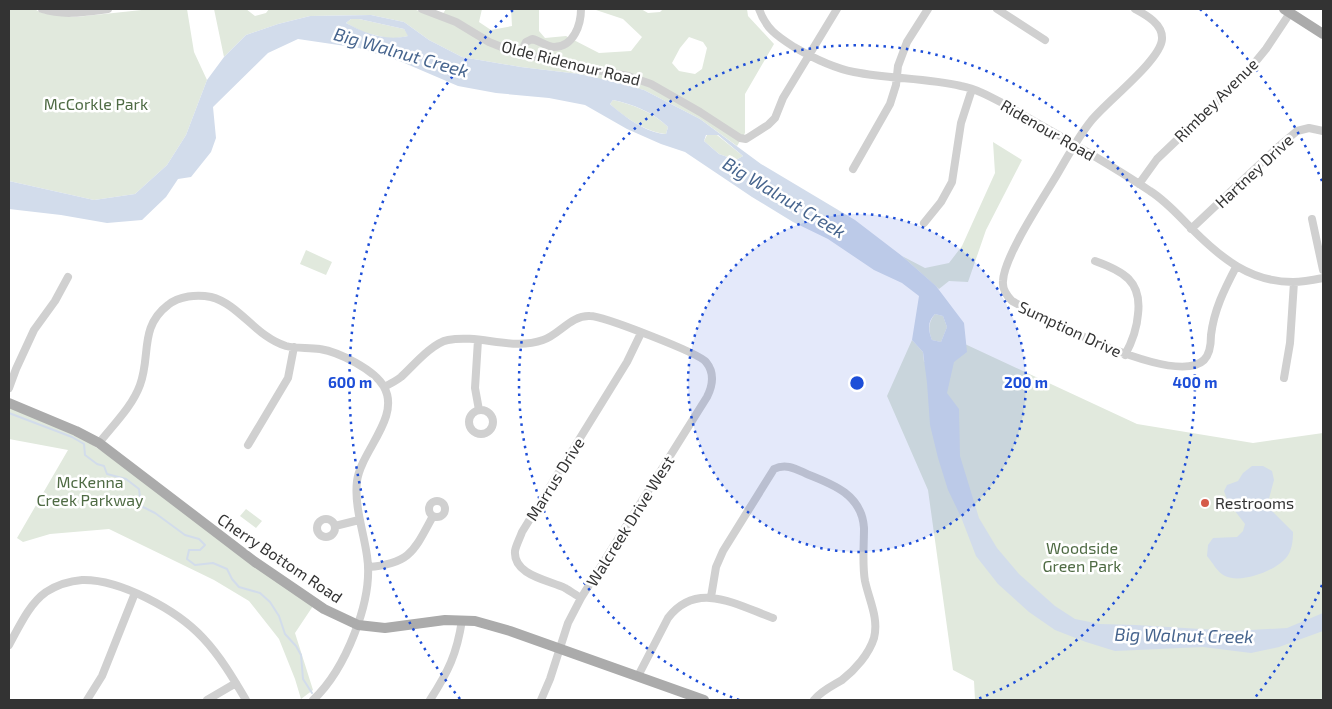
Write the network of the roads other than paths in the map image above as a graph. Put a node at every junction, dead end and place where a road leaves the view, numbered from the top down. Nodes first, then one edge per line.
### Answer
1 (42, 9) edge
2 (108, 9) edge
3 (422, 9) edge
4 (581, 9) edge
5 (759, 9) edge
6 (838, 9) edge
7 (928, 9) edge
8 (996, 9) edge
9 (1135, 9) edge
10 (58, 11) edge
11 (1287, 11) edge
12 (1323, 34) edge
13 (1046, 40) dead end
14 (520, 54) junction
15 (809, 55) junction
16 (897, 78) junction
17 (972, 89) junction
18 (1323, 131) edge
19 (1075, 145) junction
20 (853, 169) dead end
21 (1139, 184) junction
22 (1312, 219) dead end
23 (924, 223) dead end
24 (1191, 229) junction
25 (1095, 261) dead end
26 (1236, 267) junction
27 (1323, 270) edge
28 (68, 277) dead end
29 (1323, 278) edge
30 (1294, 282) junction
31 (641, 333) junction
32 (478, 340) junction
33 (294, 347) junction
34 (1125, 355) junction
35 (1284, 378) dead end
36 (384, 387) junction
37 (9, 388) edge
38 (9, 403) edge
39 (479, 410) dead end
40 (99, 443) junction
41 (248, 445) dead end
42 (433, 516) dead end
43 (359, 520) junction
44 (336, 526) dead end
45 (368, 567) junction
46 (135, 593) junction
47 (711, 597) junction
48 (582, 598) junction
49 (772, 618) dead end
50 (462, 620) junction
51 (358, 625) junction
52 (9, 645) edge
53 (560, 649) junction
54 (638, 676) junction
55 (236, 684) junction
56 (87, 700) edge
57 (207, 700) edge
58 (246, 700) edge
59 (313, 700) edge
60 (430, 700) edge
61 (541, 700) edge
62 (704, 700) edge
63 (814, 700) edge

1 - 10 street
2 - 10 street
3 - 14 street, Olde Ridenour Road
4 - 14 street
5 - 15 street, Ridenour Road
6 - 15 street
7 - 16 street
8 - 13 street
9 - 19 street
11 - 12 main road
11 - 21 street, Rimbey Avenue
14 - 15 street, Olde Ridenour Road
15 - 16 street, Ridenour Road
16 - 17 street, Ridenour Road
16 - 20 street
17 - 19 street, Ridenour Road
17 - 23 street
18 - 24 street, Hartney Drive
19 - 21 street, Ridenour Road
19 - 34 street, Sumption Drive
21 - 24 street, Ridenour Road
22 - 27 street
24 - 26 street, Ridenour Road
25 - 34 street
26 - 30 street, Ridenour Road
26 - 34 street, Sumption Drive
28 - 37 street
29 - 30 street, Ridenour Road
30 - 35 street
31 - 32 street
31 - 48 street, Marrus Drive
31 - 48 street, Walcreek Drive West
32 - 36 street
32 - 39 street
33 - 36 street
33 - 40 street
33 - 41 street
36 - 43 street
38 - 40 main road, Cherry Bottom Road
40 - 51 main road, Cherry Bottom Road
42 - 45 street
43 - 44 street
43 - 45 street
45 - 51 street
46 - 52 street
46 - 55 street
46 - 56 street
47 - 49 street
47 - 54 street
47 - 63 street
48 - 53 street, Walcreek Drive West
50 - 51 main road, Cherry Bottom Road
50 - 53 main road, Cherry Bottom Road
50 - 60 street
51 - 59 street
53 - 54 main road, Cherry Bottom Road
53 - 61 street, Walcreek Drive West
54 - 62 main road, Cherry Bottom Road
55 - 57 street
55 - 58 street

